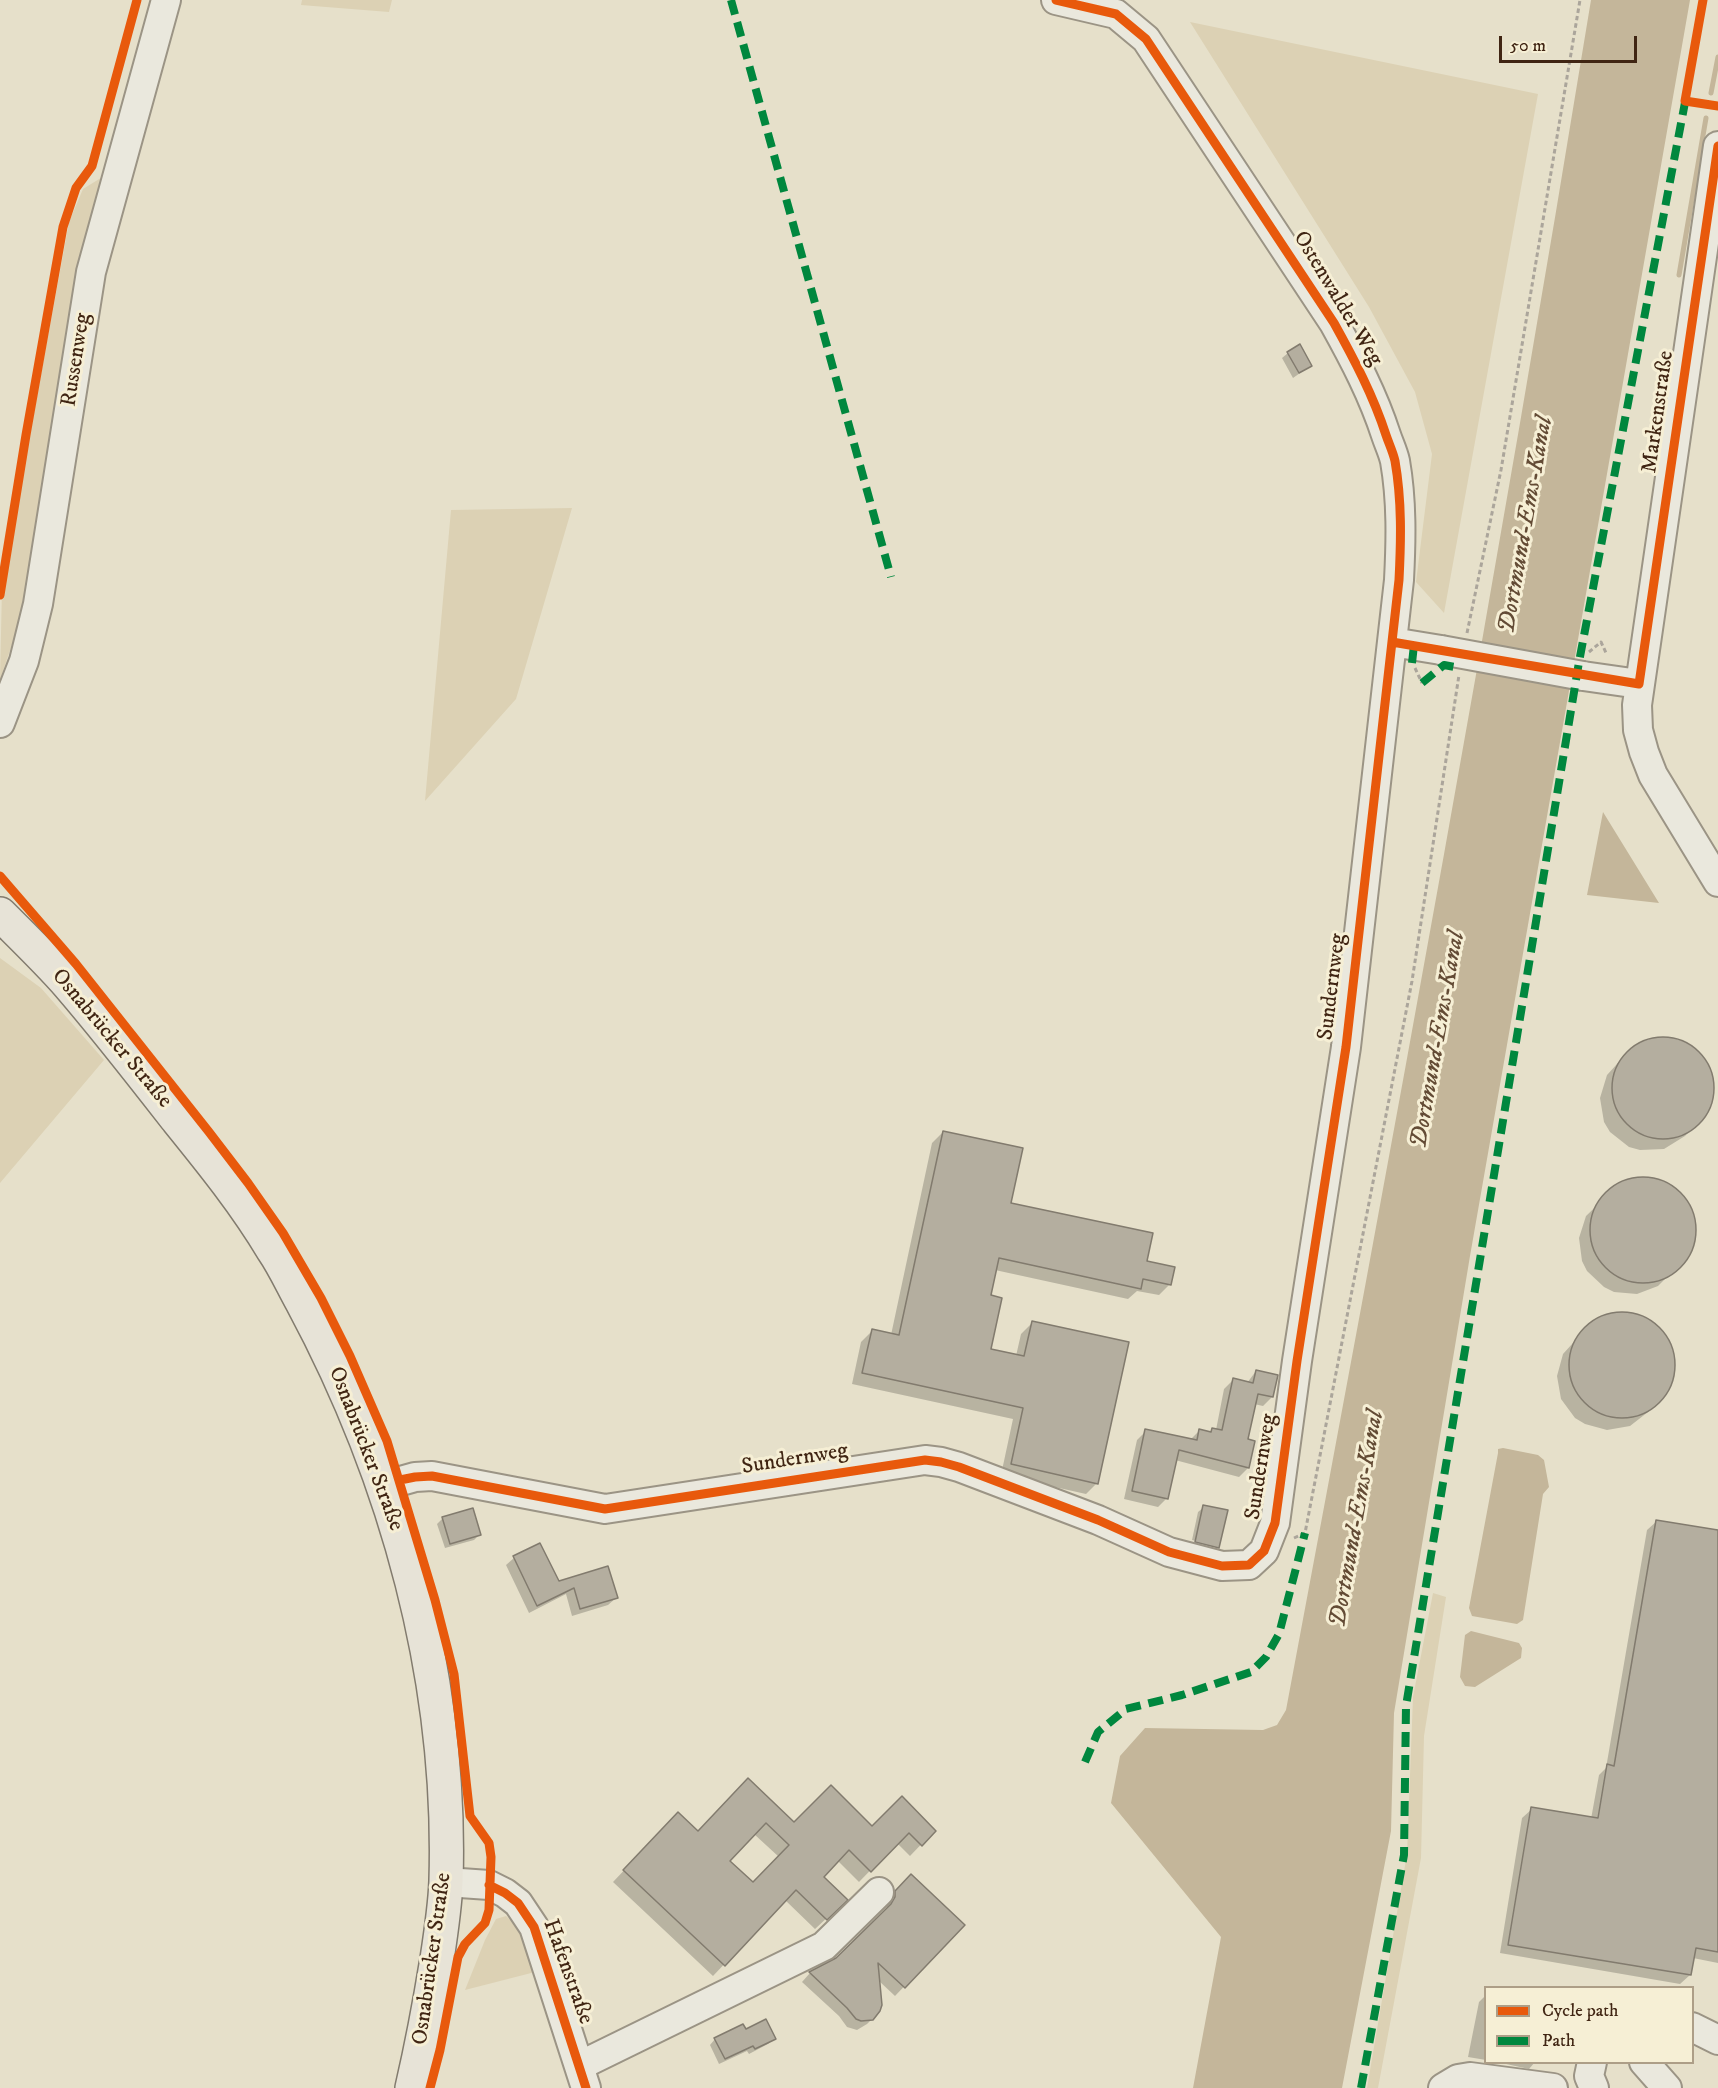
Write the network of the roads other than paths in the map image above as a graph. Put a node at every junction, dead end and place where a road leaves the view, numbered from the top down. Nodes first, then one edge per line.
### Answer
1 (166, 0) edge
2 (1056, 0) edge
3 (1718, 146) edge
4 (1392, 642) junction
5 (1639, 684) junction
6 (0, 723) edge
7 (1718, 882) edge
8 (0, 914) edge
9 (383, 1486) junction
10 (446, 1882) junction
11 (879, 1892) dead end
12 (1694, 2028) edge
13 (1718, 2040) edge
14 (1592, 2064) edge
15 (1646, 2064) edge
16 (583, 2077) edge
17 (412, 2088) edge
18 (1443, 2088) edge
19 (1553, 2088) edge
20 (1594, 2088) edge
21 (1667, 2088) edge

1 - 6 street, Russenweg
2 - 4 street, Ostenwalder Weg
3 - 5 street, Markenstraße
4 - 5 street, bridge
4 - 9 street, Sundernweg
5 - 7 street
8 - 9 main road, Osnabrücker Straße
9 - 10 main road, Osnabrücker Straße
10 - 16 street, Hafenstraße
10 - 17 main road, Osnabrücker Straße
11 - 16 street
12 - 13 street
14 - 20 street
15 - 21 street
18 - 19 street

